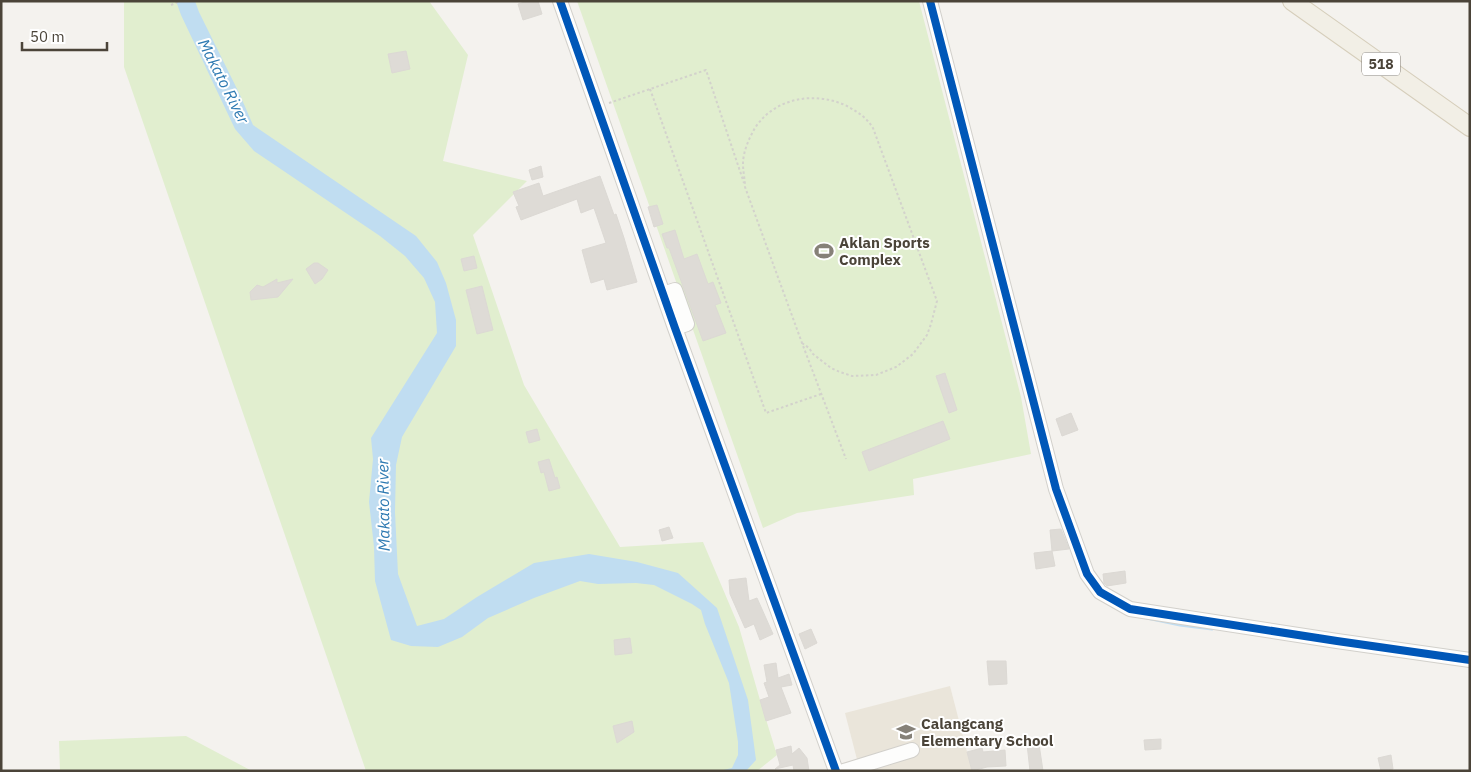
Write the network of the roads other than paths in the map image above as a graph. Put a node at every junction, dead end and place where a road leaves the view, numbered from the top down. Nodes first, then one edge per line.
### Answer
1 (560, 1) edge
2 (930, 1) edge
3 (1292, 1) edge
4 (1470, 127) edge
5 (1470, 660) edge
6 (912, 750) dead end
7 (836, 771) edge
8 (844, 771) edge

1 - 7 street
2 - 5 street
3 - 4 main road, 518
6 - 8 street

